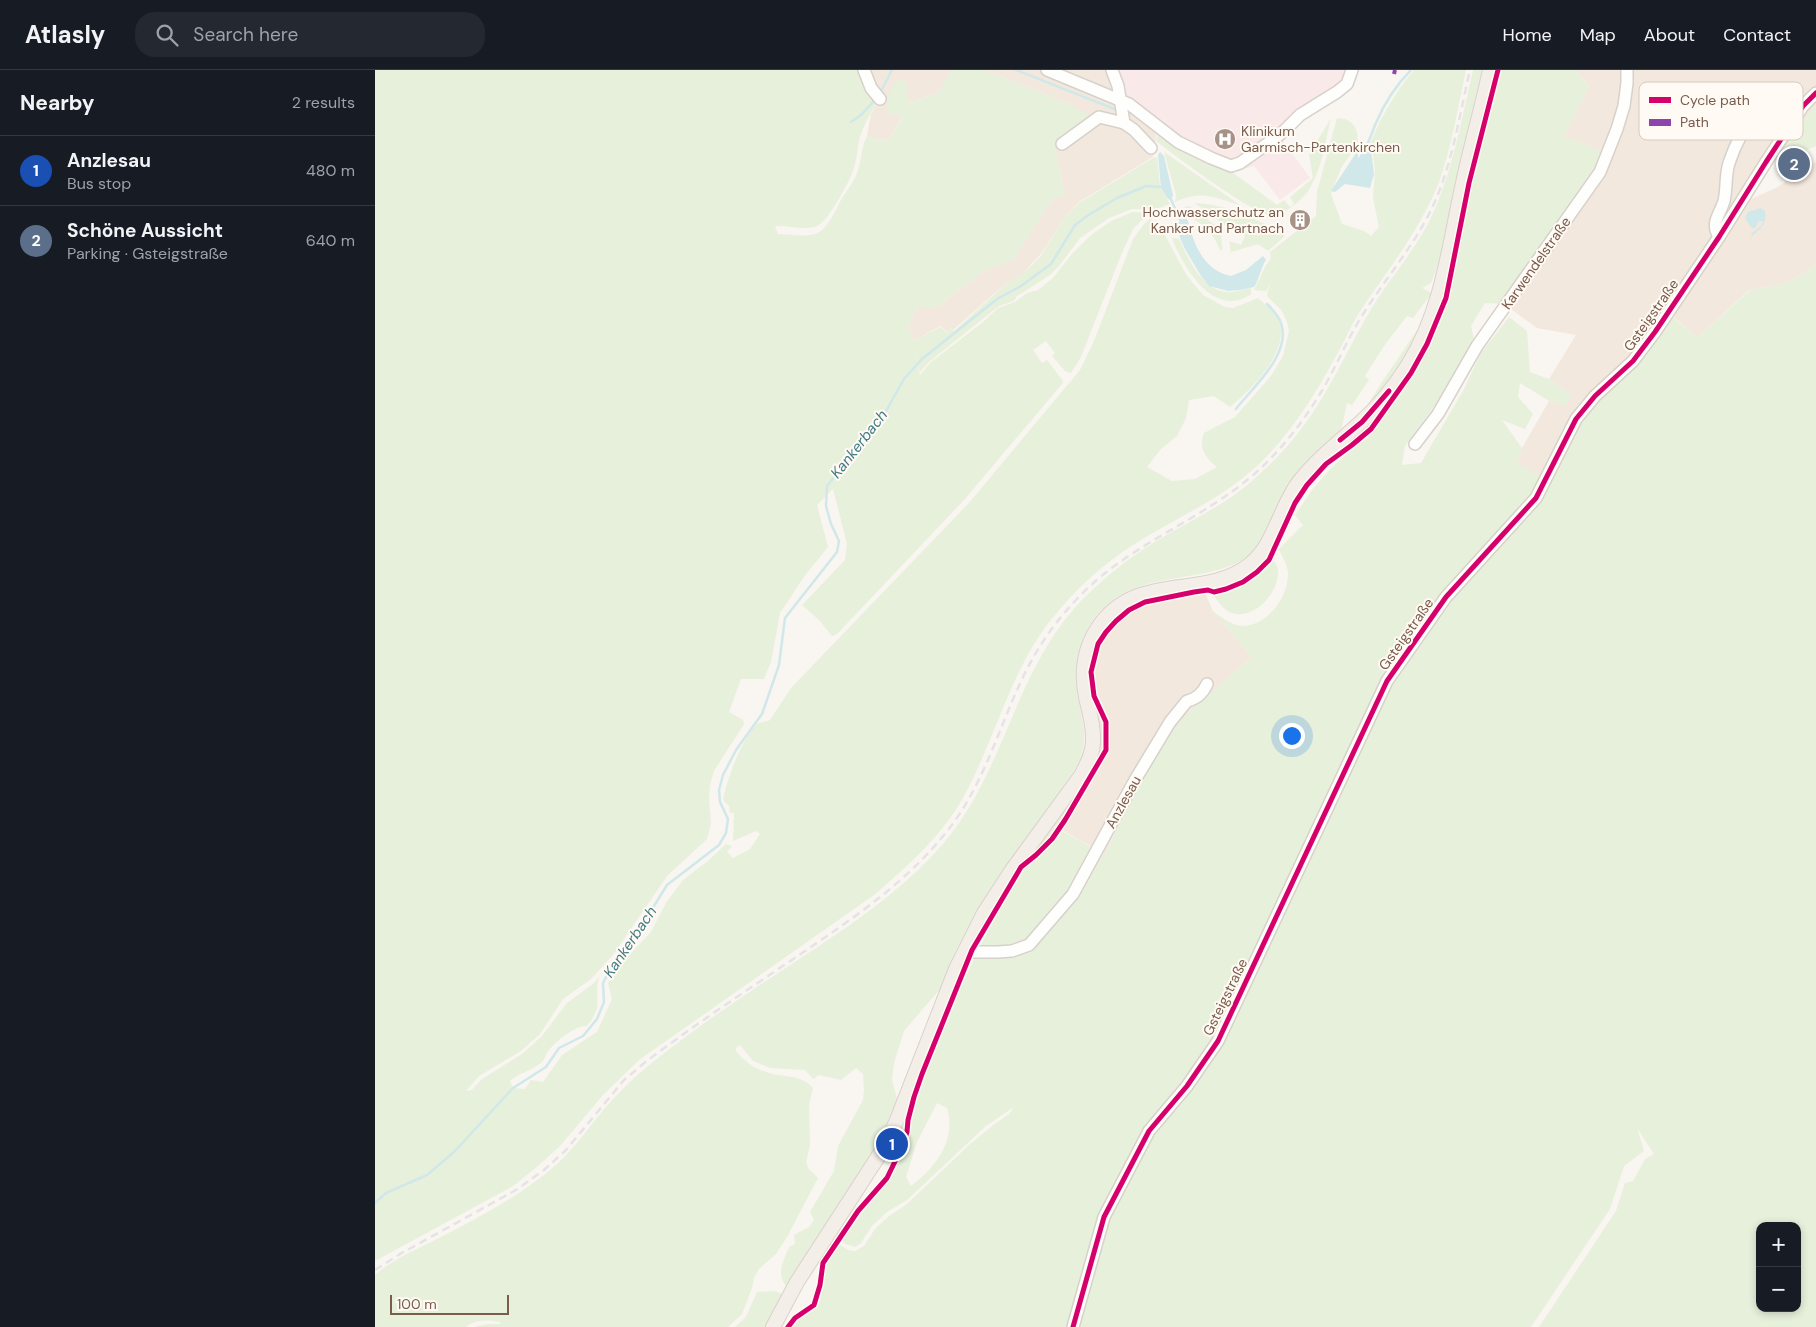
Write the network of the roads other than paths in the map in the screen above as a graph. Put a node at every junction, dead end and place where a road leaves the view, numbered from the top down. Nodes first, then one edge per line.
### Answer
1 (864, 70) edge
2 (1047, 70) edge
3 (1112, 70) edge
4 (1352, 70) edge
5 (1491, 70) edge
6 (1627, 70) edge
7 (1816, 93) edge
8 (878, 97) dead end
9 (1803, 106) edge
10 (1122, 112) junction
11 (1740, 140) edge
12 (1781, 140) edge
13 (1062, 144) dead end
14 (1151, 148) dead end
15 (1719, 237) junction
16 (1415, 444) dead end
17 (1207, 684) dead end
18 (964, 952) junction
19 (773, 1327) edge
20 (1073, 1327) edge

1 - 8 street
2 - 10 street
3 - 10 street
4 - 10 street
5 - 18 main road
6 - 16 street, Karwendelstraße
7 - 9 street, Gsteigstraße
10 - 13 street
10 - 14 street
11 - 15 street
12 - 15 street, Gsteigstraße
15 - 20 street, Gsteigstraße
17 - 18 street, Anzlesau
18 - 19 main road

